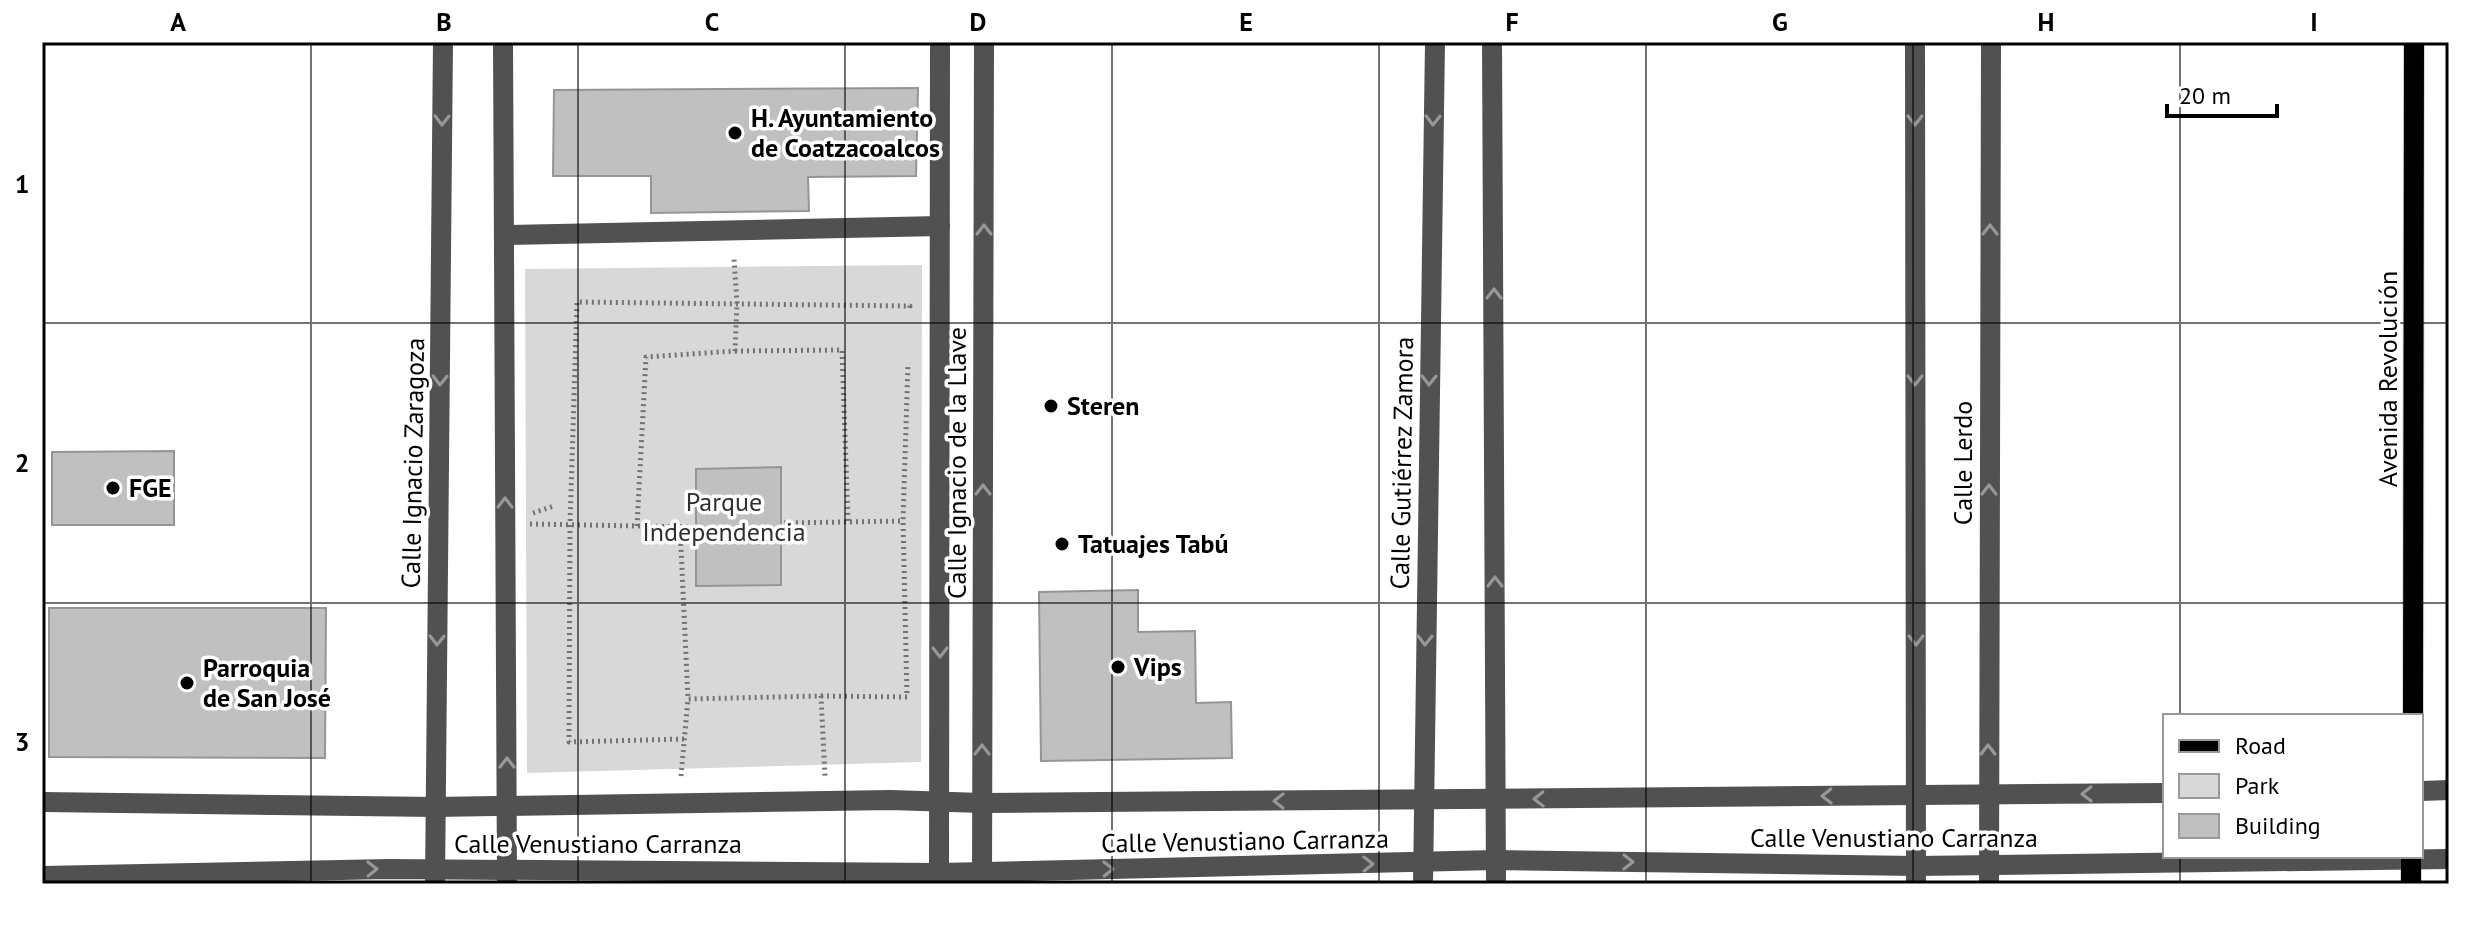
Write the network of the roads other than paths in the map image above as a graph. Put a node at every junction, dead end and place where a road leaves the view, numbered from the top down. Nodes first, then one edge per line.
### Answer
1 (443, 42) edge
2 (503, 42) edge
3 (940, 42) edge
4 (984, 42) edge
5 (1435, 42) edge
6 (1492, 42) edge
7 (1915, 42) edge
8 (1991, 42) edge
9 (2414, 42) edge
10 (940, 226) junction
11 (504, 235) junction
12 (2413, 714) edge
13 (2449, 790) edge
14 (2423, 791) edge
15 (2163, 793) edge
16 (1988, 795) junction
17 (1916, 796) junction
18 (1423, 800) junction
19 (1497, 800) junction
20 (42, 802) edge
21 (940, 802) junction
22 (982, 803) junction
23 (435, 807) junction
24 (507, 807) junction
25 (2411, 858) edge
26 (2449, 859) edge
27 (1496, 860) junction
28 (1423, 863) junction
29 (1916, 875) edge
30 (1989, 875) edge
31 (42, 876) edge
32 (435, 877) edge
33 (507, 877) edge
34 (939, 878) edge
35 (982, 878) edge
36 (1423, 884) edge
37 (1496, 884) edge
38 (2411, 884) edge

1 -> 23 street, Calle Ignacio Zaragoza
2 - 11 street
3 - 10 street, Calle Ignacio de la Llave
22 -> 4 street, Calle Ignacio de la Llave
5 -> 18 street, Calle Gutiérrez Zamora
19 -> 6 street
7 -> 17 street, Calle Lerdo
16 -> 8 street, Calle Lerdo
9 - 12 main road, Avenida Revolución
10 - 11 street
10 -> 21 street, Calle Ignacio de la Llave
24 -> 11 street
13 - 14 street
15 -> 16 street, Calle Venustiano Carranza
16 - 17 street, Calle Venustiano Carranza
16 - 30 street, Calle Lerdo
17 -> 19 street, Calle Venustiano Carranza
17 - 29 street, Calle Lerdo
18 - 19 street, Calle Venustiano Carranza
18 -> 22 street, Calle Venustiano Carranza
18 - 28 street, Calle Gutiérrez Zamora
19 - 27 street
20 - 23 street, Calle Venustiano Carranza
21 - 22 street, Calle Venustiano Carranza
21 - 24 street, Calle Venustiano Carranza
21 - 34 street, Calle Ignacio de la Llave
22 - 35 street, Calle Ignacio de la Llave
23 - 24 street, Calle Venustiano Carranza
23 - 32 street, Calle Ignacio Zaragoza
24 - 33 street
25 - 26 street, Calle Venustiano Carranza
25 - 30 street, Calle Venustiano Carranza
25 - 38 main road
27 - 28 street, Calle Venustiano Carranza
27 -> 29 street, Calle Venustiano Carranza
27 - 37 street
35 -> 28 street, Calle Venustiano Carranza
28 - 36 street, Calle Gutiérrez Zamora
29 - 30 street, Calle Venustiano Carranza
31 -> 32 street, Calle Venustiano Carranza
32 - 33 street, Calle Venustiano Carranza
33 - 34 street, Calle Venustiano Carranza
34 - 35 street, Calle Venustiano Carranza

